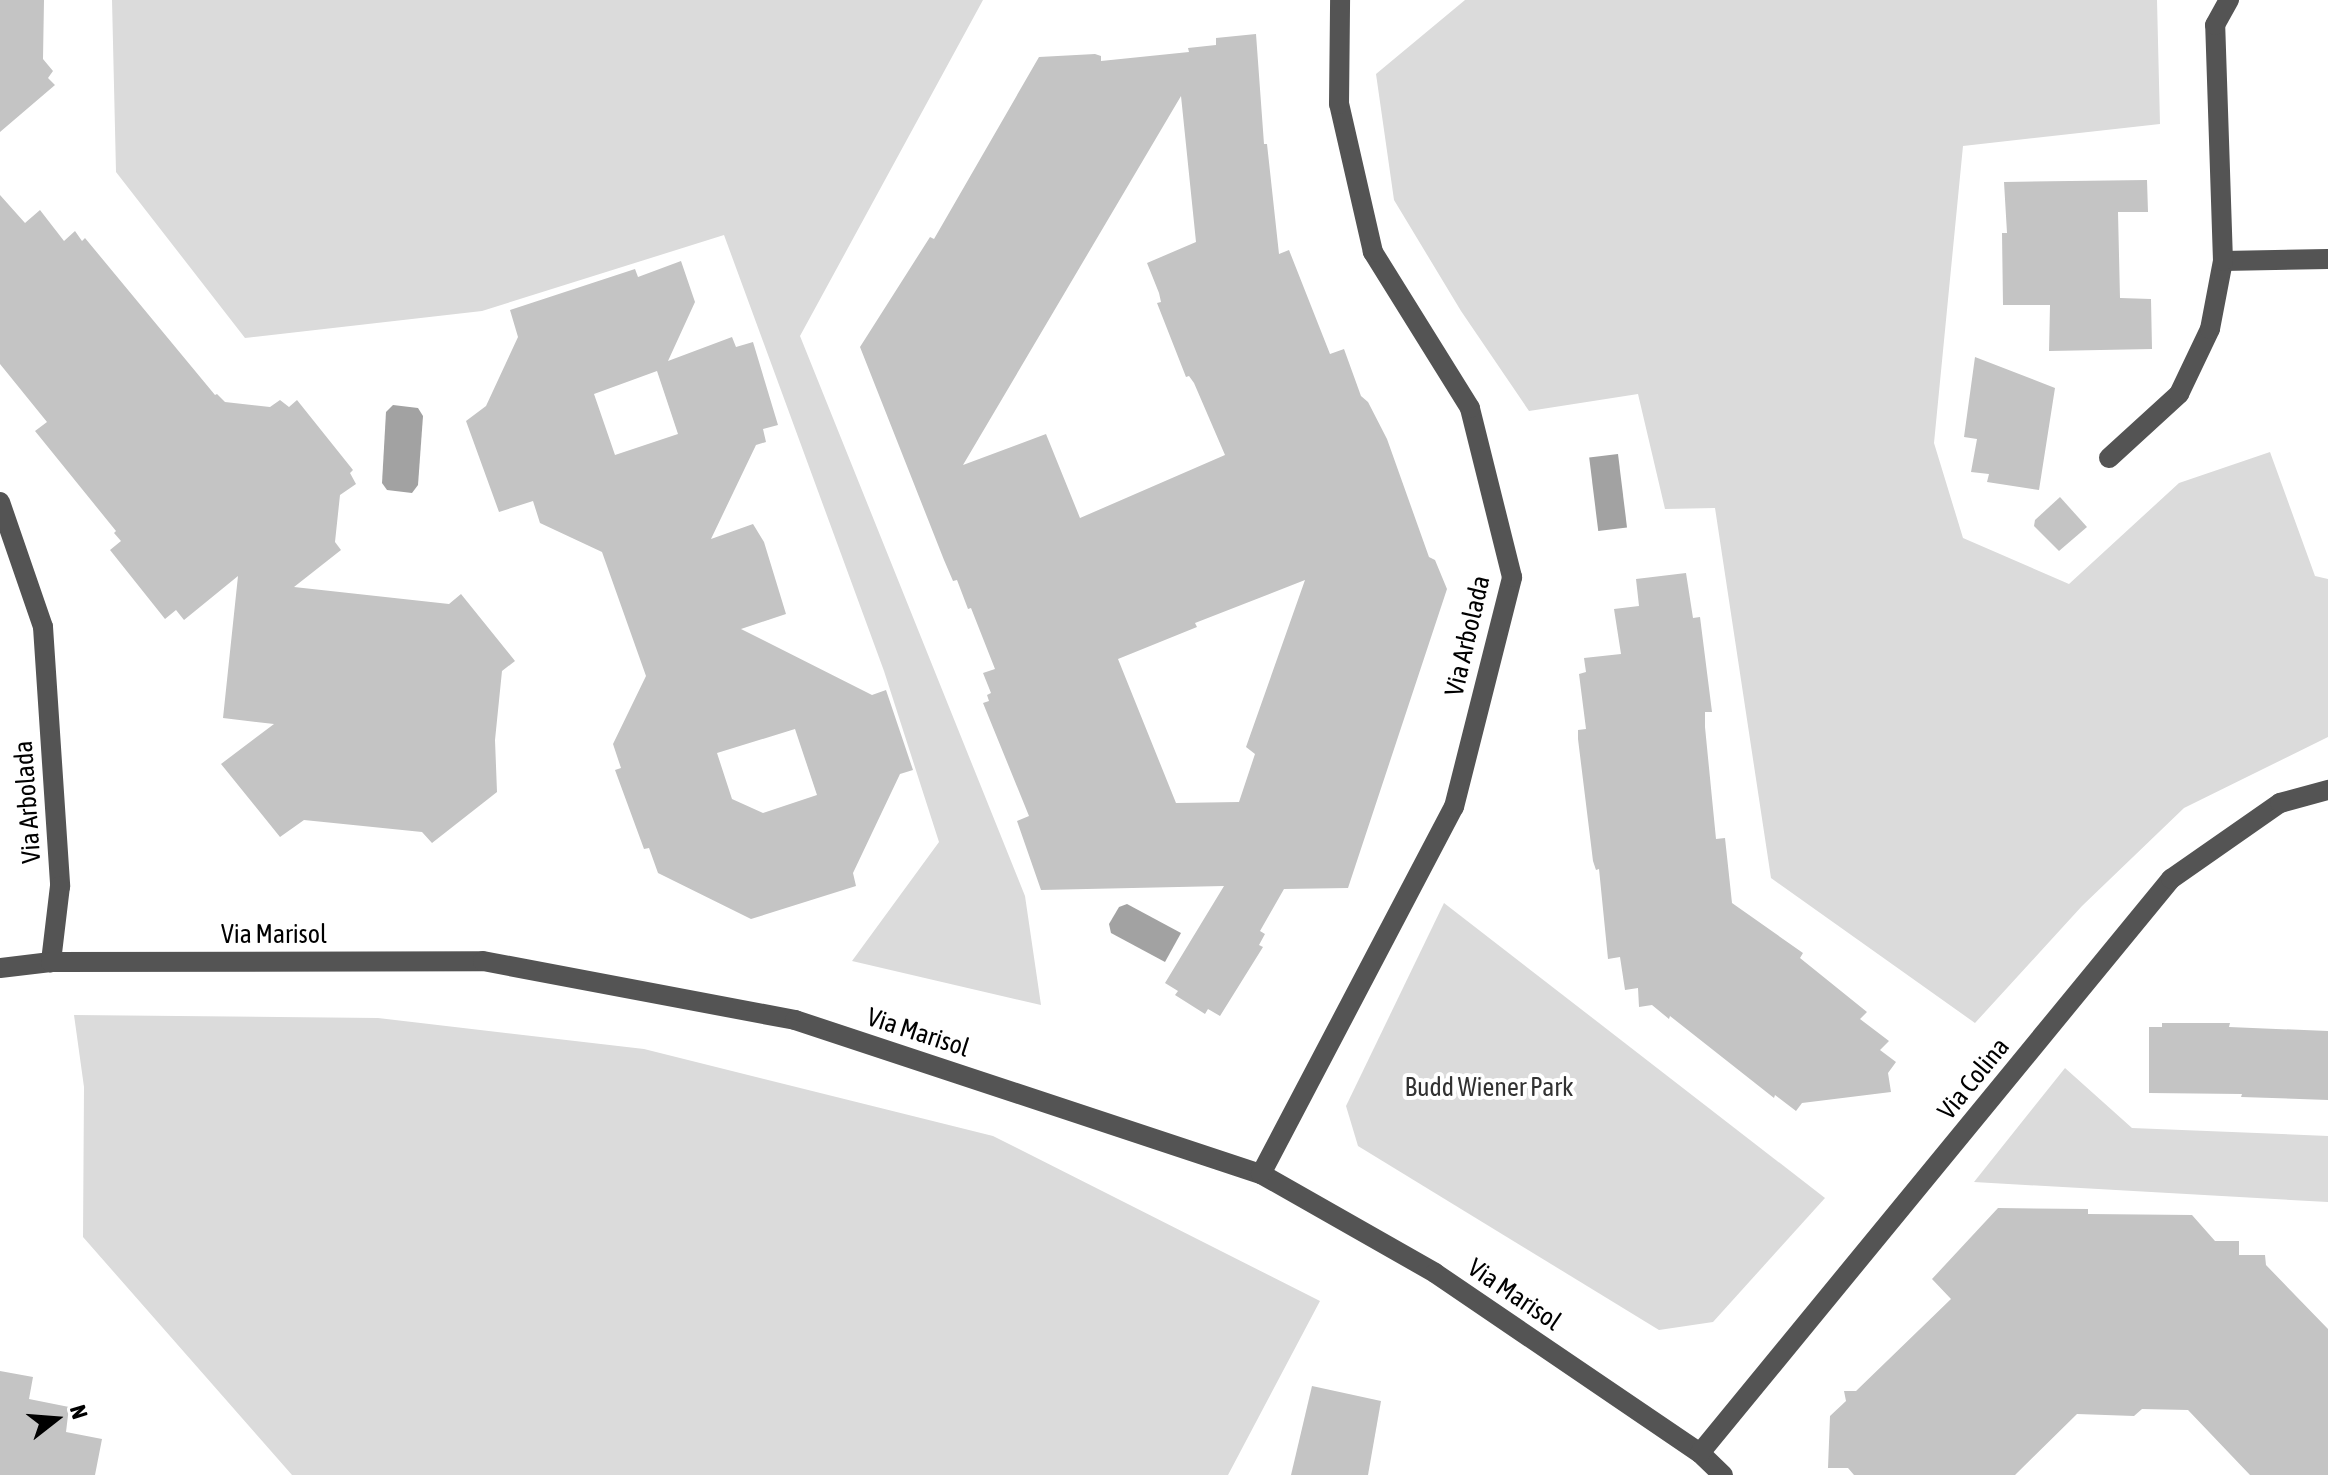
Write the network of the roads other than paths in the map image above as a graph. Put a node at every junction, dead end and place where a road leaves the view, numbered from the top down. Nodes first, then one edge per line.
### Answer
1 (1340, 0) edge
2 (2229, 0) edge
3 (2328, 259) edge
4 (2223, 261) junction
5 (2109, 458) dead end
6 (0, 502) edge
7 (2328, 790) edge
8 (51, 962) junction
9 (0, 968) edge
10 (1261, 1174) junction
11 (1700, 1453) junction
12 (1723, 1475) edge

1 - 10 street, Via Arbolada
2 - 4 street
3 - 4 street
4 - 5 street
6 - 8 street, Via Arbolada
7 - 11 street, Via Colina
8 - 9 street, Via Marisol
8 - 10 street, Via Marisol
10 - 11 street, Via Marisol
11 - 12 street, Via Marisol

